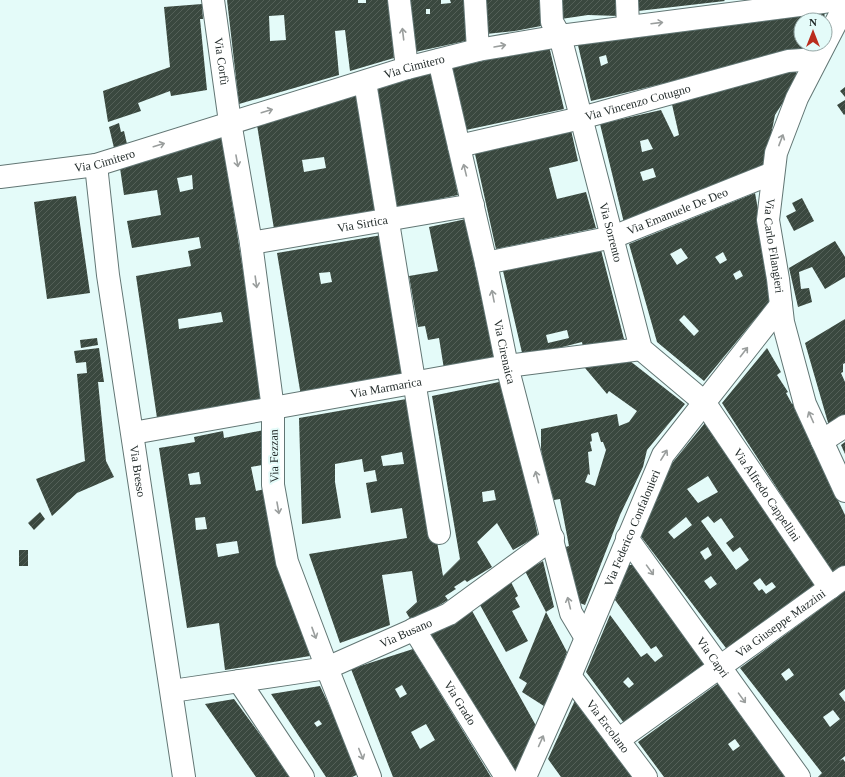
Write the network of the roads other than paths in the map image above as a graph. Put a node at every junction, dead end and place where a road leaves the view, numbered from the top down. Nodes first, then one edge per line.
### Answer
1 (213, 0) edge
2 (399, 0) edge
3 (475, 0) edge
4 (551, 0) edge
5 (627, 0) edge
6 (838, 0) edge
7 (784, 4) edge
8 (845, 5) edge
9 (628, 27) junction
10 (560, 36) junction
11 (478, 50) junction
12 (816, 59) junction
13 (439, 60) junction
14 (407, 68) junction
15 (365, 82) junction
16 (581, 118) junction
17 (230, 122) junction
18 (459, 146) junction
19 (96, 165) junction
20 (773, 173) junction
21 (0, 177) edge
22 (473, 205) junction
23 (388, 219) junction
24 (613, 237) junction
25 (250, 243) junction
26 (486, 263) junction
27 (781, 305) junction
28 (641, 349) junction
29 (507, 366) junction
30 (414, 383) junction
31 (704, 402) junction
32 (273, 409) junction
33 (845, 426) edge
34 (133, 433) junction
35 (822, 441) junction
36 (844, 488) edge
37 (438, 532) dead end
38 (553, 538) junction
39 (627, 538) junction
40 (837, 582) edge
41 (414, 629) junction
42 (586, 638) junction
43 (720, 667) junction
44 (327, 668) junction
45 (570, 676) junction
46 (239, 681) junction
47 (172, 692) junction
48 (618, 740) junction
49 (532, 773) edge
50 (184, 777) edge
51 (303, 777) edge
52 (370, 777) edge
53 (506, 777) edge
54 (646, 777) edge
55 (799, 777) edge

1 - 17 street, Via Corfù
14 -> 2 street
3 - 11 street
4 - 10 street, Via Sorrento
5 - 9 street
6 - 7 street, Via Cimitero
9 -> 7 street, Via Cimitero
8 - 12 street, Via Carlo Filangieri
9 - 10 street, Via Cimitero
11 -> 10 street, Via Cimitero
10 - 16 street, Via Sorrento
11 - 13 street, Via Cimitero
12 - 16 street, Via Vincenzo Cotugno
20 -> 12 street, Via Carlo Filangieri
13 - 14 street, Via Cimitero
13 - 18 street, Via Cirenaica
14 - 15 street, Via Cimitero
17 -> 15 street, Via Cimitero
15 - 23 street
16 - 18 street, Via Vincenzo Cotugno
16 - 24 street, Via Sorrento
19 -> 17 street, Via Cimitero
17 -> 25 street, Via Fezzan
22 -> 18 street, Via Cirenaica
19 - 21 street, Via Cimitero
19 - 34 street, Via Bresso
20 - 24 street, Via Emanuele De Deo
20 - 27 street, Via Carlo Filangieri
22 - 23 street, Via Sirtica
22 - 26 street, Via Cirenaica
23 - 25 street, Via Sirtica
23 - 30 street
24 - 26 street, Via Emanuele De Deo
24 - 28 street, Via Sorrento
25 -> 32 street, Via Fezzan
29 -> 26 street, Via Cirenaica
31 -> 27 street, Via Federico Confalonieri
35 -> 27 street, Via Carlo Filangieri
28 - 29 street, Via Marmarica
28 - 31 street
29 - 30 street, Via Marmarica
38 -> 29 street, Via Cirenaica
30 - 32 street, Via Marmarica
30 - 37 street
39 -> 31 street, Via Federico Confalonieri
31 - 40 street, Via Alfredo Cappellini
32 - 34 street, Via Marmarica
32 -> 44 street, Via Fezzan
33 - 35 street
34 - 47 street, Via Bresso
35 - 36 street, Via Carlo Filangieri
38 - 41 street, Via Busano
42 -> 38 street, Via Cirenaica
39 - 42 street, Via Federico Confalonieri
39 -> 43 street, Via Capri
40 - 43 street, Via Giuseppe Mazzini
41 - 44 street, Via Busano
41 - 53 street, Via Grado
42 - 45 street, Via Federico Confalonieri
43 - 48 street, Via Giuseppe Mazzini
43 -> 55 street, Via Capri
44 - 46 street, Via Busano
44 -> 52 street, Via Fezzan
45 - 48 street, Via Ercolano
49 -> 45 street, Via Federico Confalonieri
46 - 47 street, Via Busano
46 - 51 street
47 - 50 street, Via Bresso
48 - 54 street, Via Ercolano

